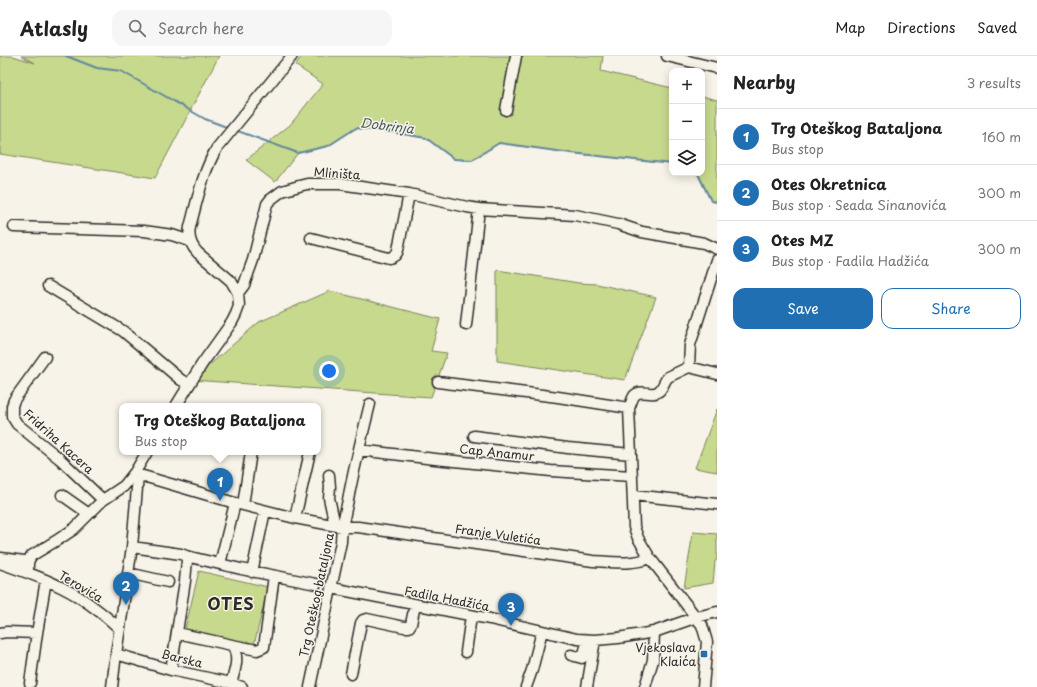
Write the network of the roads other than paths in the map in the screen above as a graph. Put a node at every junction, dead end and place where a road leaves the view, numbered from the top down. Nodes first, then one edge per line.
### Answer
1 (292, 56) edge
2 (516, 56) edge
3 (667, 56) edge
4 (717, 68) edge
5 (506, 110) dead end
6 (409, 194) junction
7 (479, 209) junction
8 (14, 227) dead end
9 (311, 238) dead end
10 (190, 240) junction
11 (717, 249) edge
12 (717, 260) edge
13 (48, 286) dead end
14 (238, 293) junction
15 (466, 325) dead end
16 (45, 357) dead end
17 (689, 367) junction
18 (717, 374) edge
19 (438, 382) dead end
20 (189, 384) junction
21 (178, 403) edge
22 (370, 404) dead end
23 (629, 408) junction
24 (474, 436) dead end
25 (359, 450) junction
26 (631, 454) junction
27 (146, 455) edge
28 (250, 455) edge
29 (309, 455) edge
30 (137, 474) junction
31 (329, 475) dead end
32 (632, 476) junction
33 (62, 495) dead end
34 (634, 495) junction
35 (103, 500) junction
36 (239, 504) junction
37 (717, 504) edge
38 (265, 511) junction
39 (89, 514) junction
40 (295, 518) junction
41 (339, 526) junction
42 (132, 547) junction
43 (186, 556) junction
44 (0, 558) edge
45 (650, 558) junction
46 (0, 563) edge
47 (220, 564) junction
48 (28, 567) junction
49 (252, 572) junction
50 (128, 573) junction
51 (274, 576) junction
52 (46, 580) junction
53 (168, 582) dead end
54 (316, 584) dead end
55 (332, 588) junction
56 (415, 605) junction
57 (717, 612) edge
58 (471, 616) junction
59 (697, 617) junction
60 (120, 629) junction
61 (542, 632) junction
62 (654, 632) junction
63 (0, 633) edge
64 (37, 633) junction
65 (177, 633) junction
66 (591, 640) junction
67 (232, 645) junction
68 (466, 652) dead end
69 (116, 654) junction
70 (571, 655) dead end
71 (171, 670) junction
72 (351, 674) dead end
73 (30, 683) dead end
74 (231, 683) junction
75 (112, 687) edge
76 (242, 687) edge
77 (310, 687) edge
78 (526, 687) edge
79 (587, 687) edge
80 (645, 687) edge
81 (703, 687) edge

1 - 10 street
2 - 5 street
3 - 4 street
6 - 7 street, Mliništa
6 - 9 street
6 - 14 street, Mliništa
7 - 11 street, Mliništa
7 - 15 street
8 - 10 street
10 - 14 street
12 - 17 street
13 - 20 street
14 - 20 street
16 - 35 street, Fridriha Kacera
17 - 18 street
17 - 23 street
19 - 23 street
20 - 21 street
22 - 25 street
23 - 26 street
24 - 26 street, Cap Anamur
25 - 32 street, Cap Anamur
25 - 41 street
26 - 32 street
27 - 30 street
28 - 36 street
29 - 40 street
30 - 35 street
30 - 36 street, Trg Oteškog bataljona
30 - 42 street
31 - 41 street
32 - 34 street
33 - 39 street
34 - 37 street
34 - 45 street
35 - 39 street
36 - 38 street, Trg Oteškog bataljona
36 - 47 street
38 - 40 street, Trg Oteškog bataljona
38 - 49 street
39 - 48 street
40 - 41 street, Trg Oteškog bataljona
41 - 45 street, Franje Vuletića
41 - 55 street, Trg Oteškog bataljona
42 - 43 street, Trg Oteškog bataljona
42 - 50 street
43 - 47 street, Trg Oteškog bataljona
43 - 65 street
44 - 48 street
45 - 59 street
46 - 48 street, Terovića
47 - 49 street, Trg Oteškog bataljona
48 - 52 street, Terovića
49 - 51 street, Trg Oteškog bataljona
50 - 53 street
50 - 60 street
51 - 54 street, Trg Oteškog bataljona
51 - 67 street
52 - 60 street, Terovića
52 - 64 street, Terovića
55 - 56 street, Fadila Hadžića
55 - 77 street, Trg Oteškog bataljona
56 - 58 street, Fadila Hadžića
56 - 72 street
57 - 59 street, Fadila Hadžića
58 - 61 street, Fadila Hadžića
58 - 68 street
59 - 62 street, Fadila Hadžića
59 - 81 street
60 - 69 street
61 - 66 street, Fadila Hadžića
61 - 78 street
62 - 66 street, Fadila Hadžića
62 - 80 street
63 - 64 street
64 - 73 street, Terovića
65 - 67 street
65 - 71 street
66 - 70 street
66 - 79 street
67 - 74 street
69 - 71 street, Barska
69 - 75 street
71 - 74 street, Barska
74 - 76 street, Barska

